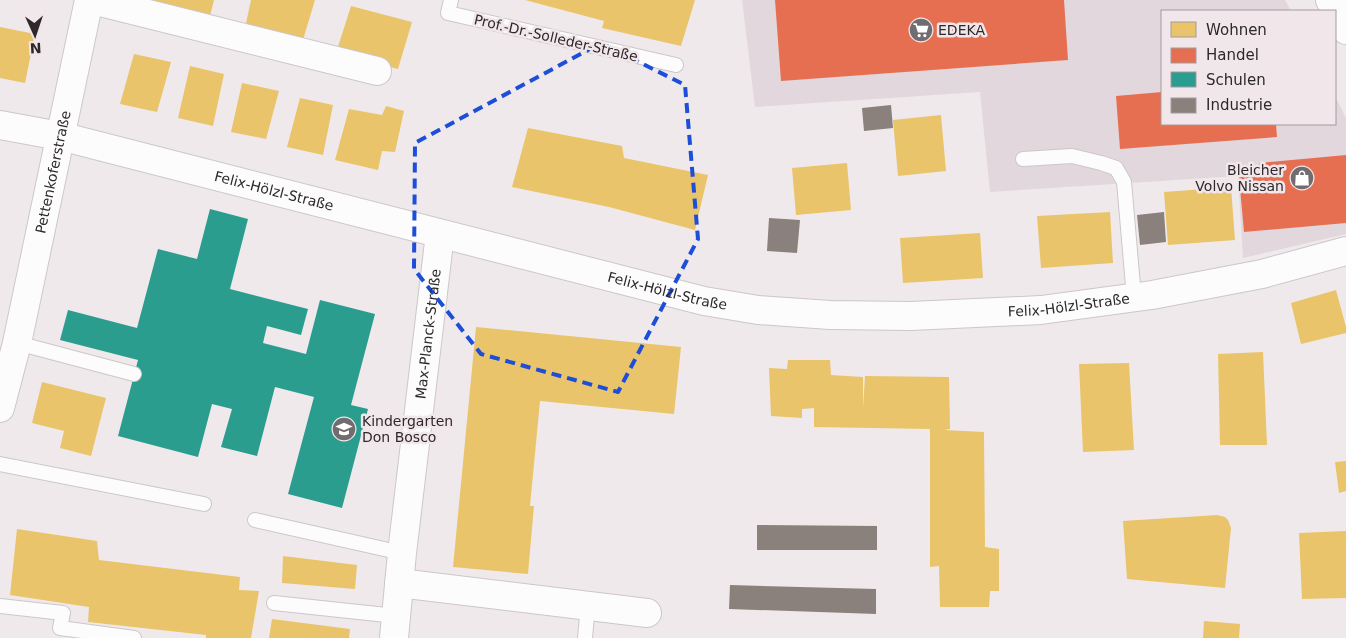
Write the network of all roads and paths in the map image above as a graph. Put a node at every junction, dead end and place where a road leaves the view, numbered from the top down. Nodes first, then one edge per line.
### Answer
1 (90, 0) edge
2 (452, 0) edge
3 (1336, 11) edge
4 (1346, 30) edge
5 (676, 65) dead end
6 (377, 71) dead end
7 (0, 125) edge
8 (60, 136) junction
9 (1023, 159) dead end
10 (440, 234) junction
11 (1346, 251) edge
12 (1134, 297) junction
13 (17, 343) junction
14 (134, 374) dead end
15 (0, 408) edge
16 (0, 464) edge
17 (204, 504) dead end
18 (255, 520) dead end
19 (402, 554) junction
20 (399, 584) junction
21 (274, 603) dead end
22 (588, 605) junction
23 (0, 606) edge
24 (647, 613) dead end
25 (395, 627) edge
26 (134, 638) edge
27 (586, 638) edge

1 - 6 street
1 - 8 street, Pettenkoferstraße
2 - 5 lane, Prof.-Dr.-Solleder-Straße
3 - 4 street
7 - 8 street, Felix-Hölzl-Straße
8 - 10 street, Felix-Hölzl-Straße
8 - 13 street, Pettenkoferstraße
9 - 12 lane
10 - 12 street, Felix-Hölzl-Straße
10 - 19 street, Max-Planck-Straße
11 - 12 street, Felix-Hölzl-Straße
13 - 14 lane
13 - 15 street, Pettenkoferstraße
16 - 17 lane
18 - 19 lane
19 - 20 street, Max-Planck-Straße
20 - 22 street
20 - 25 street, Max-Planck-Straße
21 - 25 lane
22 - 24 street
22 - 27 lane
23 - 26 lane

